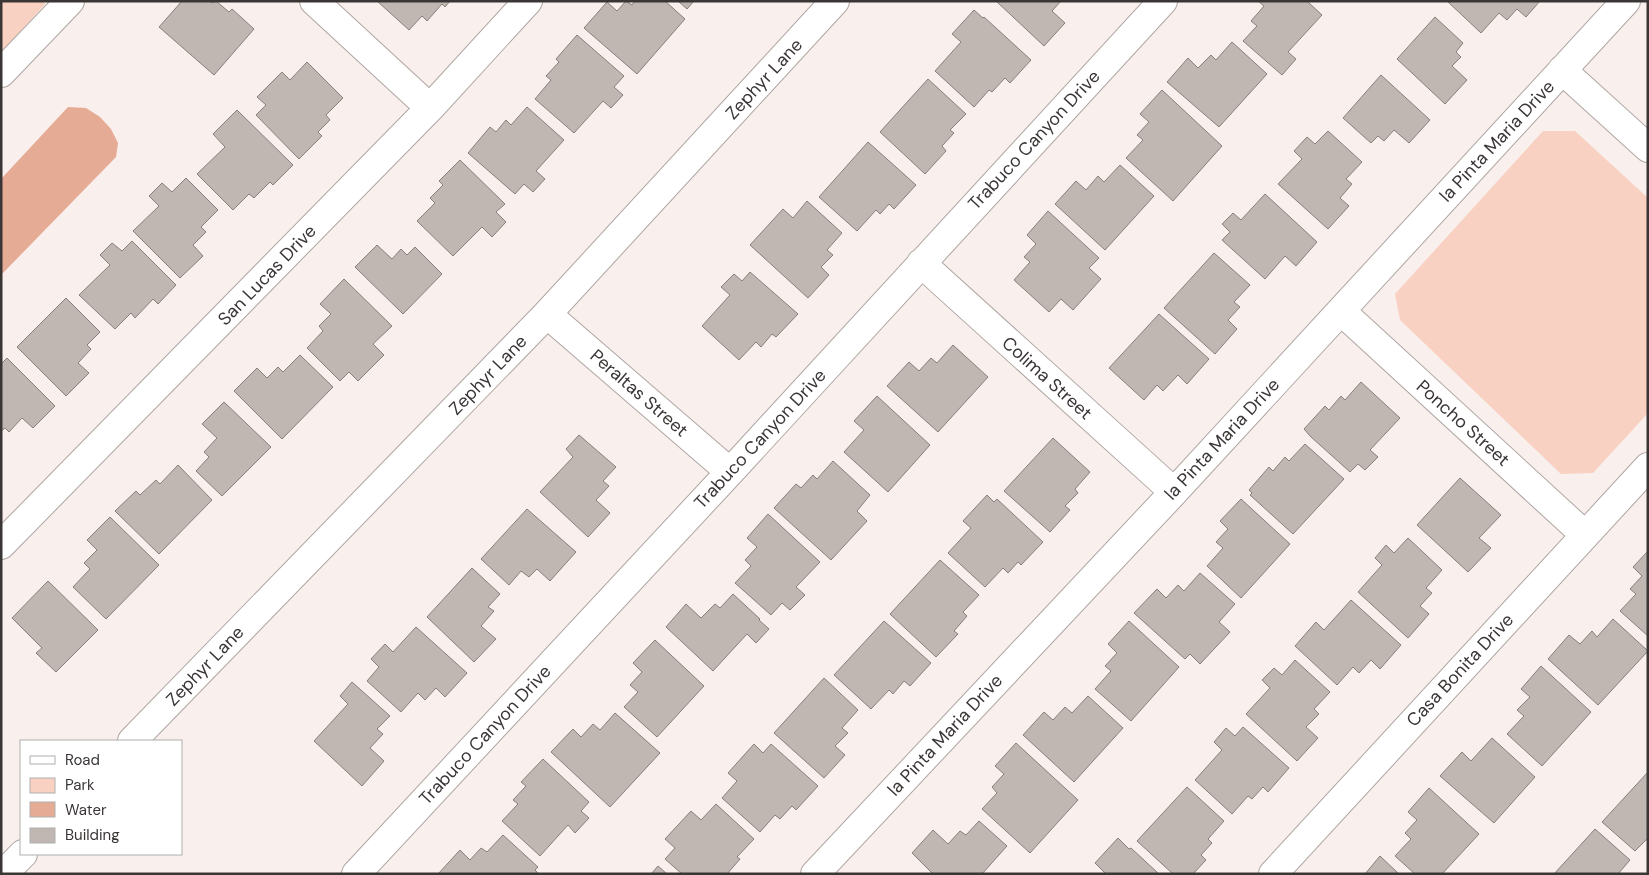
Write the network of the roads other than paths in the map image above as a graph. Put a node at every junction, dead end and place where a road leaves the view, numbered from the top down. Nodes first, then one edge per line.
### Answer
1 (70, 1) edge
2 (314, 1) edge
3 (528, 1) edge
4 (835, 1) edge
5 (1163, 1) edge
6 (1626, 1) edge
7 (1562, 70) junction
8 (1, 73) edge
9 (430, 108) junction
10 (1648, 148) edge
11 (921, 263) junction
12 (1341, 311) junction
13 (547, 314) junction
14 (1648, 467) edge
15 (730, 472) junction
16 (1174, 492) junction
17 (1586, 534) junction
18 (1, 544) edge
19 (133, 740) edge
20 (22, 855) edge
21 (3, 874) edge
22 (356, 874) edge
23 (815, 874) edge
24 (1273, 874) edge

1 - 8 street
2 - 9 street
3 - 9 street, San Lucas Drive
4 - 13 street, Zephyr Lane
5 - 11 street, Trabuco Canyon Drive
6 - 7 street, la Pinta Maria Drive
7 - 10 street
7 - 12 street, la Pinta Maria Drive
9 - 18 street, San Lucas Drive
11 - 15 street, Trabuco Canyon Drive
11 - 16 street, Colima Street
12 - 16 street, la Pinta Maria Drive
12 - 17 street, Poncho Street
13 - 15 street, Peraltas Street
13 - 19 street, Zephyr Lane
14 - 17 street, Casa Bonita Drive
15 - 22 street, Trabuco Canyon Drive
16 - 23 street, la Pinta Maria Drive
17 - 24 street, Casa Bonita Drive
20 - 21 street

